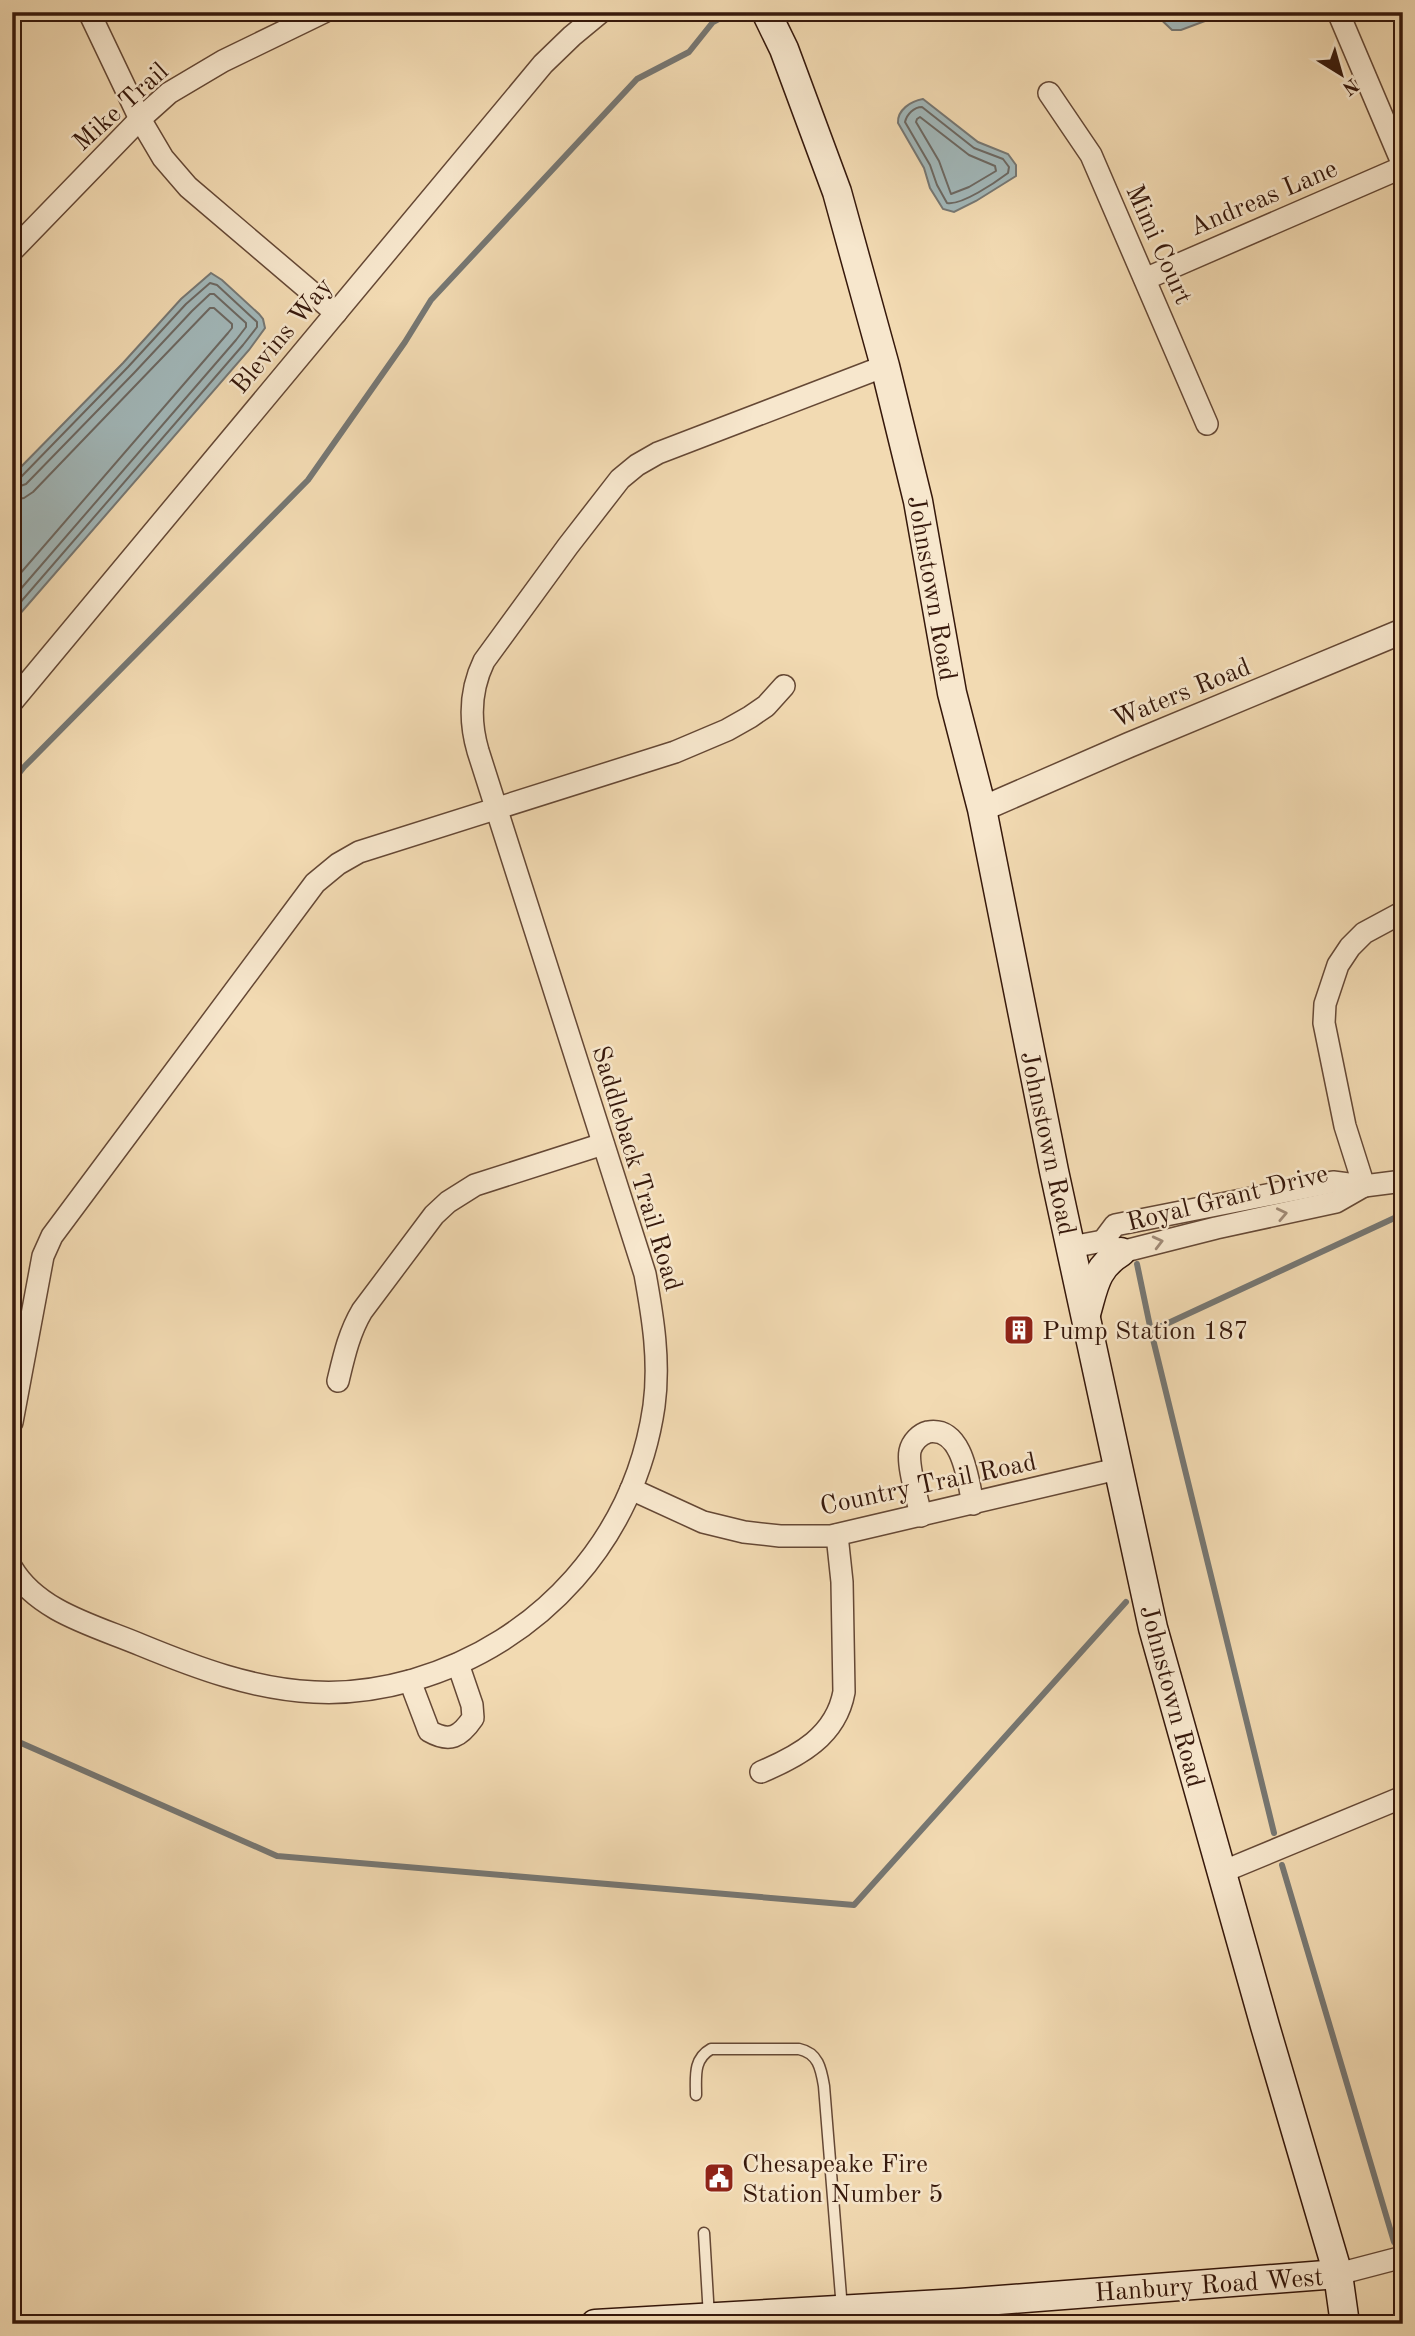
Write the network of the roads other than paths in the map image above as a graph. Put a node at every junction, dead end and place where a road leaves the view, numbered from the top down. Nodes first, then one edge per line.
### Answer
1 (89, 12) edge
2 (324, 12) edge
3 (601, 12) edge
4 (766, 12) edge
5 (1338, 12) edge
6 (1049, 93) dead end
7 (140, 119) junction
8 (1403, 166) edge
9 (12, 251) edge
10 (1145, 279) junction
11 (336, 313) junction
12 (886, 366) junction
13 (1207, 424) dead end
14 (1403, 631) edge
15 (784, 685) dead end
16 (12, 702) edge
17 (498, 808) junction
18 (982, 809) junction
19 (1403, 912) edge
20 (603, 1144) junction
21 (1403, 1181) edge
22 (1364, 1186) junction
23 (1071, 1247) junction
24 (1112, 1247) junction
25 (1085, 1317) junction
26 (338, 1381) dead end
27 (12, 1422) edge
28 (1117, 1469) junction
29 (631, 1489) junction
30 (973, 1504) junction
31 (921, 1516) junction
32 (837, 1535) junction
33 (12, 1568) edge
34 (458, 1664) junction
35 (410, 1681) junction
36 (761, 1772) dead end
37 (1403, 1797) edge
38 (1222, 1872) junction
39 (696, 2095) dead end
40 (704, 2233) dead end
41 (1403, 2257) edge
42 (1338, 2274) junction
43 (842, 2309) junction
44 (709, 2317) junction
45 (595, 2324) edge
46 (603, 2324) edge
47 (1345, 2324) edge
48 (1362, 2324) edge

1 - 7 street
2 - 7 street, Mike Trail
3 - 11 street, Blevins Way
4 - 12 main road, Johnstown Road
5 - 8 street
6 - 10 street, Mimi Court
7 - 9 street, Mike Trail
7 - 11 street
8 - 10 street, Andreas Lane
10 - 13 street, Mimi Court
11 - 16 street, Blevins Way
12 - 17 street, Saddleback Trail Road
12 - 18 main road, Johnstown Road
14 - 18 street, Waters Road
15 - 17 street
17 - 20 street, Saddleback Trail Road
17 - 27 street
18 - 23 main road, Johnstown Road
19 - 22 street
20 - 26 street
20 - 29 street, Saddleback Trail Road
21 - 22 street, Royal Grant Drive
22 - 24 street, Royal Grant Drive
23 - 24 street, Royal Grant Drive
23 - 25 main road, Johnstown Road
24 - 25 main road
25 - 28 main road, Johnstown Road
28 - 30 street, Country Trail Road
28 - 38 main road, Johnstown Road
29 - 32 street, Country Trail Road
29 - 34 street, Saddleback Trail Road
30 - 31 street, Country Trail Road
30 - 31 street
31 - 32 street, Country Trail Road
32 - 36 street
33 - 35 street, Saddleback Trail Road
34 - 35 street, Saddleback Trail Road
34 - 35 street
37 - 38 street
38 - 42 main road, Johnstown Road
39 - 43 lane
40 - 44 lane
41 - 42 street, Hanbury Road West
42 - 43 main road, Hanbury Road West
42 - 47 main road, Johnstown Road
42 - 48 main road, Johnstown Road
43 - 44 main road, Hanbury Road West
44 - 46 main road, Hanbury Road West
45 - 46 main road, Hanbury Road West

